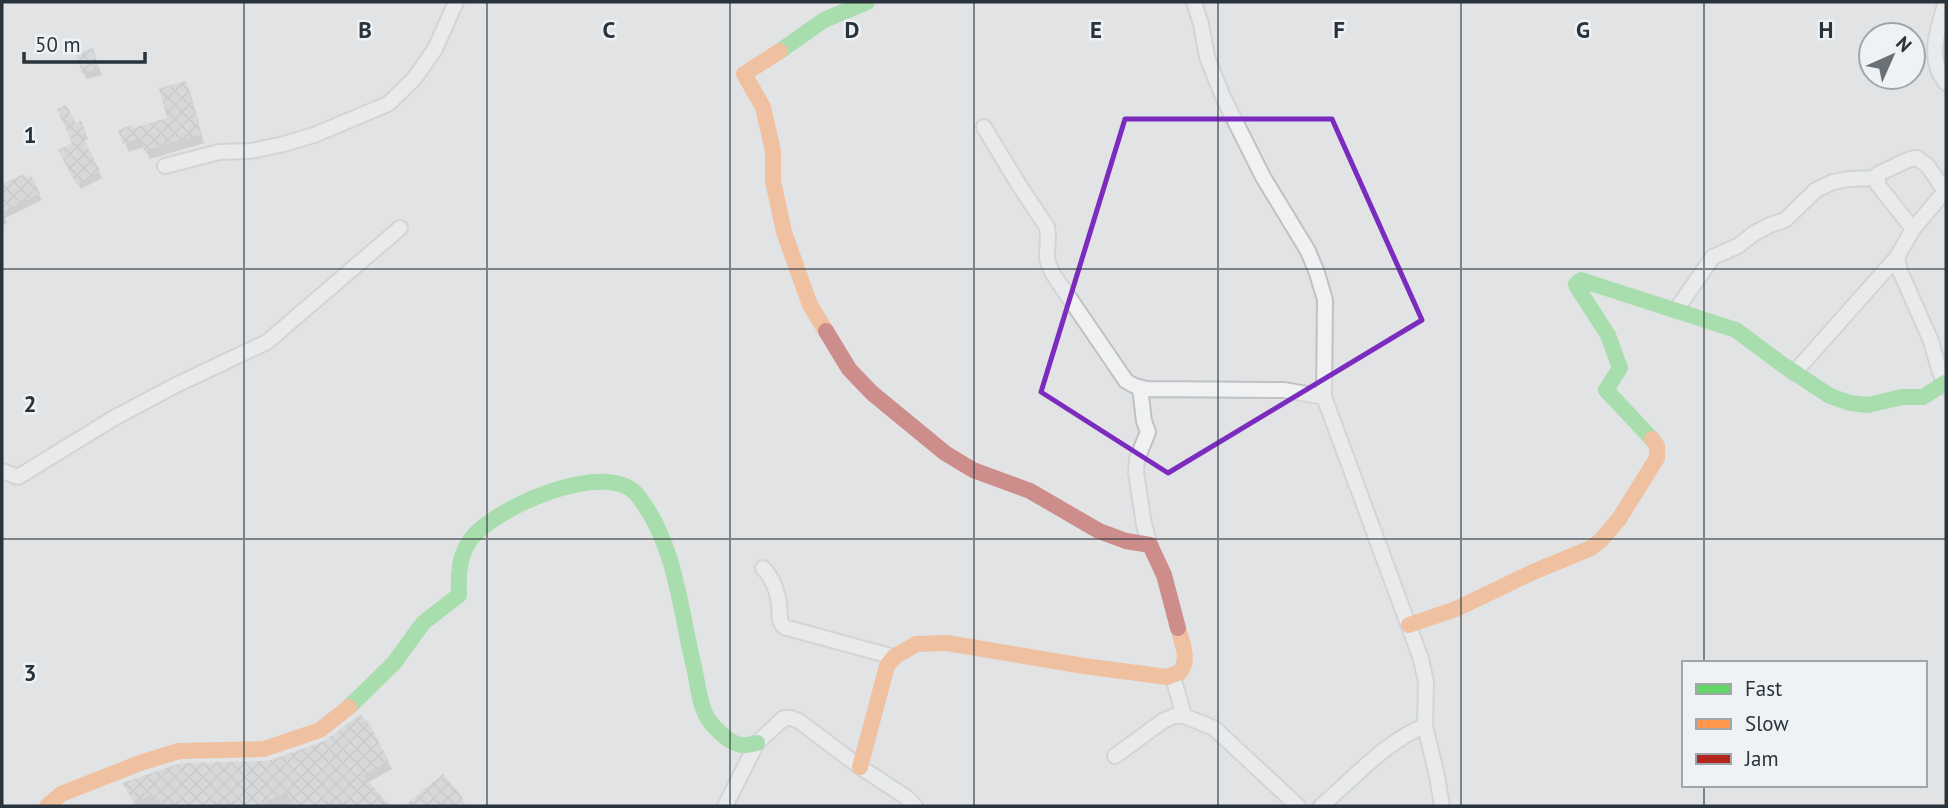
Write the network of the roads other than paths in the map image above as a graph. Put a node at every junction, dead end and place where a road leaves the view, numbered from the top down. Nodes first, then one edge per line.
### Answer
1 (456, 2) edge
2 (867, 2) edge
3 (1194, 2) edge
4 (1946, 2) edge
5 (1946, 83) edge
6 (984, 127) dead end
7 (165, 166) dead end
8 (1877, 178) junction
9 (1945, 191) edge
10 (400, 228) dead end
11 (1913, 229) junction
12 (1898, 257) junction
13 (1676, 310) junction
14 (1794, 373) junction
15 (1945, 385) edge
16 (1140, 388) junction
17 (1324, 397) junction
18 (2, 471) edge
19 (1150, 545) junction
20 (763, 568) dead end
21 (1409, 625) junction
22 (894, 657) junction
23 (1173, 677) junction
24 (1184, 716) junction
25 (1425, 726) junction
26 (757, 743) junction
27 (1115, 756) dead end
28 (860, 767) junction
29 (47, 806) edge
30 (725, 806) edge
31 (915, 806) edge
32 (1298, 806) edge
33 (1321, 806) edge
34 (1442, 806) edge

1 - 7 street
2 - 19 street
3 - 17 street
4 - 5 street
6 - 16 street
8 - 9 street
8 - 11 street
8 - 13 street
9 - 11 street
10 - 18 street
11 - 12 street
12 - 14 street
12 - 15 street
13 - 14 street
13 - 21 street
14 - 15 street
16 - 17 street
16 - 19 street
17 - 21 street
19 - 23 street
20 - 22 street
21 - 25 street
22 - 23 street
22 - 28 street
23 - 24 street
24 - 27 street
24 - 32 street
25 - 33 street
25 - 34 street
26 - 28 street
26 - 29 street
26 - 30 street
28 - 31 street

